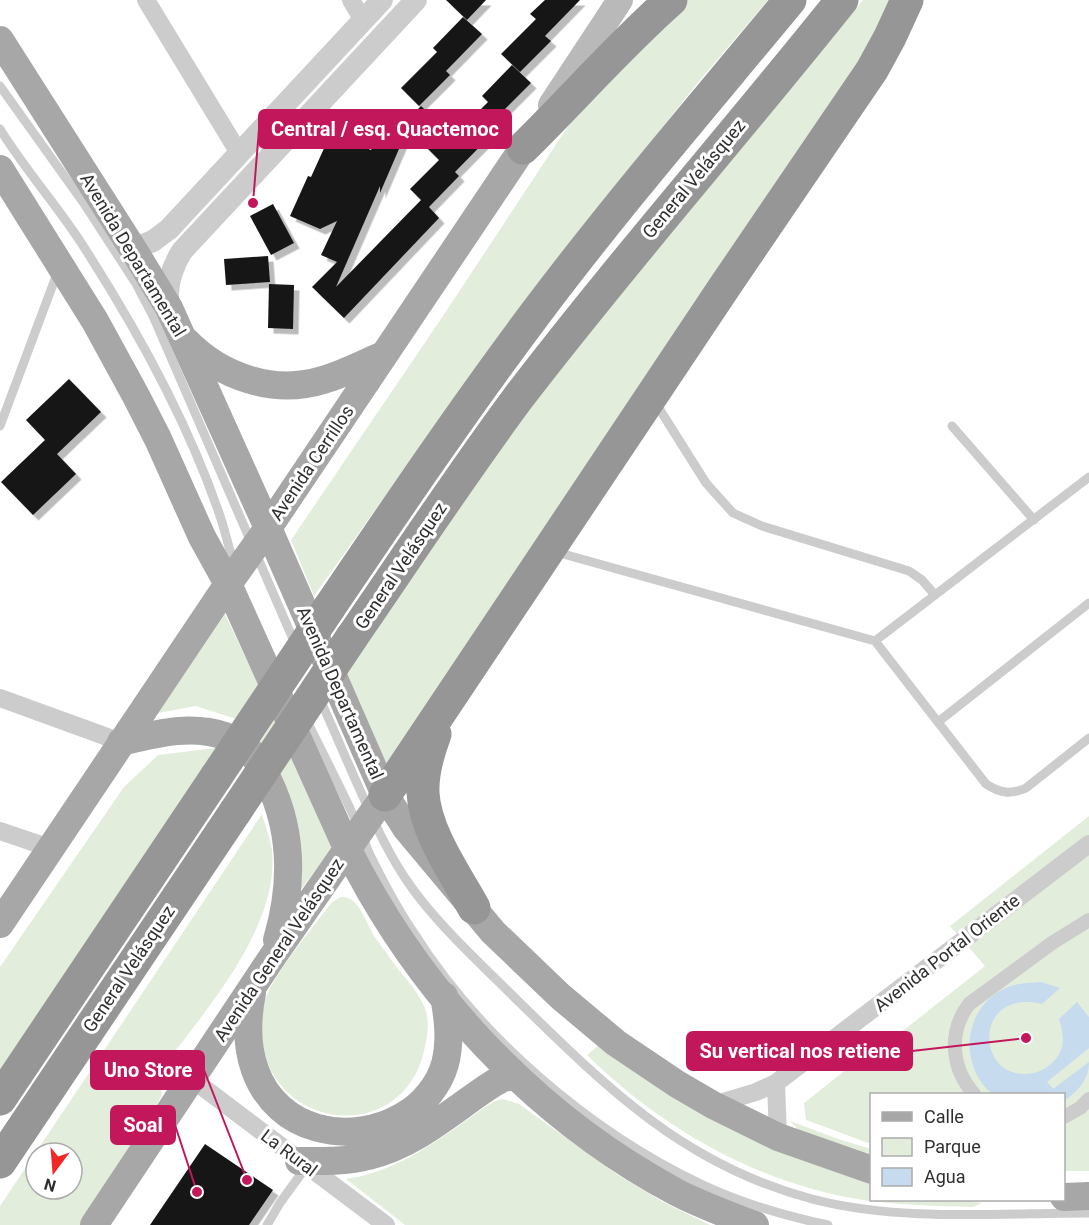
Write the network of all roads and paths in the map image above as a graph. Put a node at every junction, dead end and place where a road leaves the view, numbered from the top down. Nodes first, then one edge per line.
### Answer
1 (146, 0) edge
2 (351, 0) edge
3 (382, 0) edge
4 (417, 0) edge
5 (620, 0) edge
6 (671, 0) edge
7 (790, 0) edge
8 (842, 0) edge
9 (907, 0) edge
10 (363, 20) junction
11 (0, 40) edge
12 (0, 86) edge
13 (0, 129) edge
14 (524, 148) junction
15 (239, 153) junction
16 (0, 169) edge
17 (133, 249) junction
18 (61, 266) junction
19 (169, 308) junction
20 (183, 337) junction
21 (385, 354) junction
22 (652, 396) junction
23 (0, 426) edge
24 (952, 426) dead end
25 (1089, 477) edge
26 (1034, 520) junction
27 (261, 539) junction
28 (548, 550) junction
29 (235, 580) junction
30 (935, 595) junction
31 (1089, 603) edge
32 (875, 641) junction
33 (277, 658) dead end
34 (304, 665) dead end
35 (309, 676) dead end
36 (287, 680) dead end
37 (0, 698) edge
38 (298, 701) dead end
39 (445, 704) junction
40 (939, 722) junction
41 (1089, 738) edge
42 (121, 742) junction
43 (366, 822) junction
44 (0, 831) edge
45 (1089, 844) edge
46 (50, 848) junction
47 (474, 908) junction
48 (1089, 920) edge
49 (0, 924) edge
50 (273, 956) junction
51 (253, 986) junction
52 (444, 996) junction
53 (516, 1076) junction
54 (192, 1079) junction
55 (776, 1083) junction
56 (973, 1093) edge
57 (0, 1099) edge
58 (1089, 1099) edge
59 (713, 1105) junction
60 (1065, 1116) edge
61 (778, 1137) junction
62 (0, 1162) edge
63 (303, 1164) junction
64 (870, 1169) edge
65 (1089, 1196) edge
66 (1065, 1197) edge
67 (1089, 1213) edge
68 (94, 1225) edge
69 (267, 1225) edge
70 (386, 1225) edge
71 (755, 1225) edge
72 (828, 1225) edge

1 - 15 street
2 - 10 street
3 - 10 street
4 - 19 street
5 - 14 main road, Avenida Cerrillos
6 - 14 highway
7 - 57 highway, General Velásquez, bridge
8 - 62 highway, General Velásquez, bridge
9 - 22 highway
10 - 15 street
11 - 17 main road, Avenida Departamental
12 - 27 lane
13 - 29 lane
14 - 21 main road, Avenida Cerrillos
15 - 17 street
16 - 18 main road, Avenida Departamental
17 - 19 main road, Avenida Departamental
18 - 23 lane
18 - 29 main road, Avenida Departamental
19 - 20 main road, Avenida Departamental
20 - 21 main road
20 - 27 main road, Avenida Departamental
21 - 27 main road, Avenida Cerrillos
22 - 28 highway
22 - 30 lane
24 - 26 lane
25 - 26 lane
26 - 30 lane
27 - 29 main road, Avenida Cerrillos
27 - 34 lane
27 - 43 main road, Avenida Departamental
28 - 32 lane
28 - 39 highway
29 - 42 main road, Avenida Cerrillos
29 - 43 main road, Avenida Departamental
30 - 32 lane
31 - 40 lane
32 - 40 lane
33 - 36 lane
35 - 43 lane
37 - 42 street
38 - 43 lane
39 - 43 highway
39 - 47 highway
40 - 41 lane
42 - 46 main road, Avenida Cerrillos
42 - 50 main road
43 - 47 main road, Avenida Departamental
43 - 50 main road, Avenida General Velásquez
43 - 52 main road, Avenida Departamental
43 - 67 lane
43 - 72 lane
44 - 46 street
45 - 55 street, Avenida Portal Oriente
46 - 49 main road, Avenida Cerrillos
47 - 59 main road, Avenida Departamental
48 - 56 street
50 - 51 main road, Avenida General Velásquez
51 - 52 main road
51 - 54 main road, Avenida General Velásquez
52 - 53 main road, Avenida Departamental
53 - 63 main road
53 - 71 main road, Avenida Departamental
54 - 63 street, La Rural
54 - 68 main road, Avenida General Velásquez
55 - 59 street, Avenida Portal Oriente
55 - 61 street
58 - 60 street
59 - 61 main road, Avenida Departamental
61 - 64 main road, Avenida Departamental
63 - 69 lane
63 - 70 street, La Rural
65 - 66 main road

